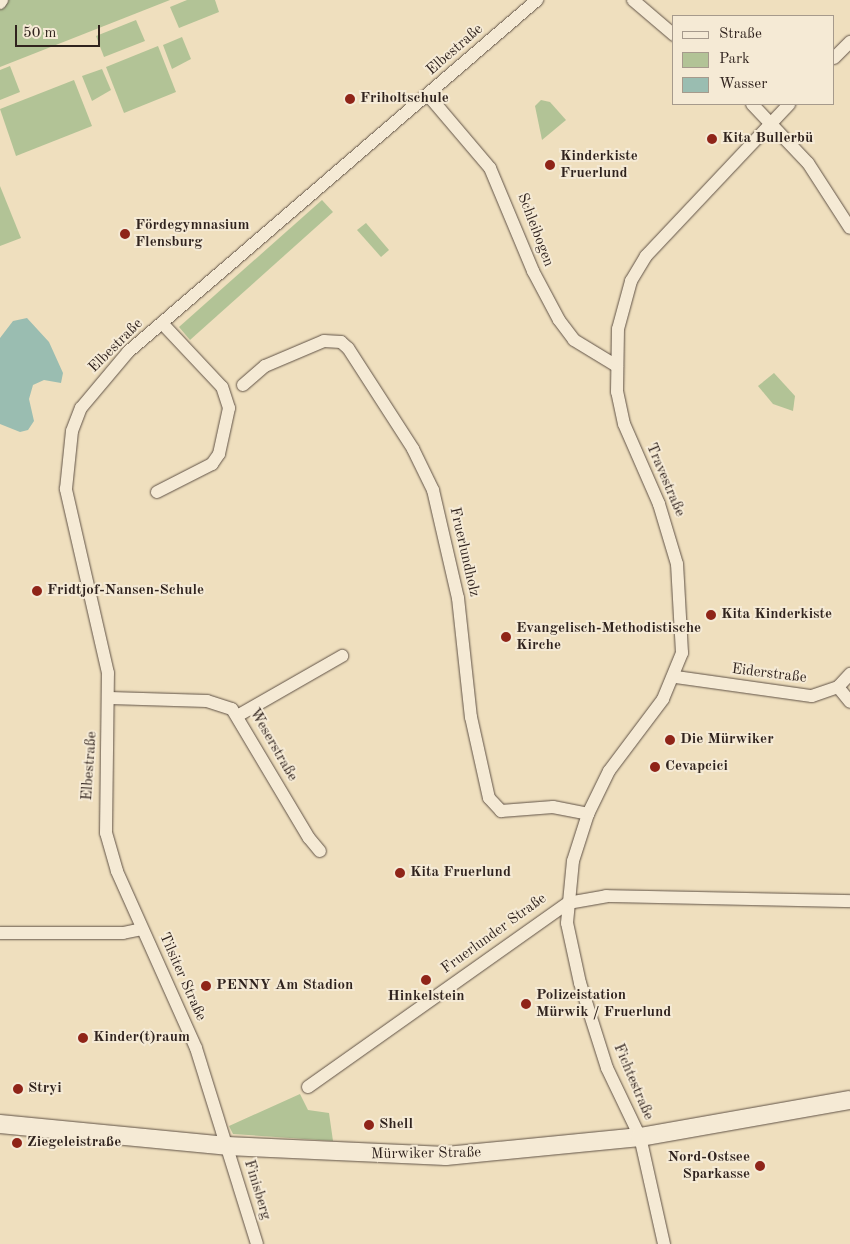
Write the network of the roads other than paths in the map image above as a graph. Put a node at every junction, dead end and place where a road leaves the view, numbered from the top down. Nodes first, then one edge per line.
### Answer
1 (537, 0) edge
2 (633, 0) edge
3 (672, 33) edge
4 (850, 42) edge
5 (835, 57) edge
6 (428, 95) junction
7 (753, 105) edge
8 (788, 105) edge
9 (772, 121) junction
10 (850, 228) edge
11 (162, 323) junction
12 (617, 366) junction
13 (242, 385) dead end
14 (158, 492) dead end
15 (342, 656) dead end
16 (850, 674) edge
17 (676, 677) junction
18 (838, 687) junction
19 (110, 698) junction
20 (850, 702) edge
21 (239, 715) junction
22 (588, 814) junction
23 (320, 851) dead end
24 (850, 901) edge
25 (568, 903) junction
26 (142, 929) junction
27 (0, 933) edge
28 (308, 1087) dead end
29 (850, 1100) edge
30 (0, 1124) edge
31 (640, 1137) junction
32 (227, 1146) junction
33 (257, 1244) edge
34 (664, 1244) edge

1 - 6 street, Elbestraße
2 - 3 street
4 - 5 street
6 - 11 street, Elbestraße
6 - 12 street, Schleibogen
7 - 9 street
8 - 9 street, Travestraße
9 - 10 street
9 - 12 street, Travestraße
11 - 14 street
11 - 19 street, Elbestraße
12 - 17 street, Travestraße
13 - 22 street, Fruerlundholz
15 - 21 street
16 - 18 street, Eiderstraße
17 - 18 street, Eiderstraße
17 - 22 street, Travestraße
18 - 20 street
19 - 21 street, Weserstraße
19 - 26 street, Elbestraße
21 - 23 street, Weserstraße
22 - 25 street, Travestraße
24 - 25 street, Fruerlunder Straße
25 - 28 street, Fruerlunder Straße
25 - 31 street, Fichtestraße
26 - 27 street, Tilsiter Straße
26 - 32 street, Tilsiter Straße
29 - 31 main road, Mürwiker Straße
30 - 32 main road, Mürwiker Straße
31 - 32 main road, Mürwiker Straße
31 - 34 street, Fichtestraße
32 - 33 street, Finisberg

